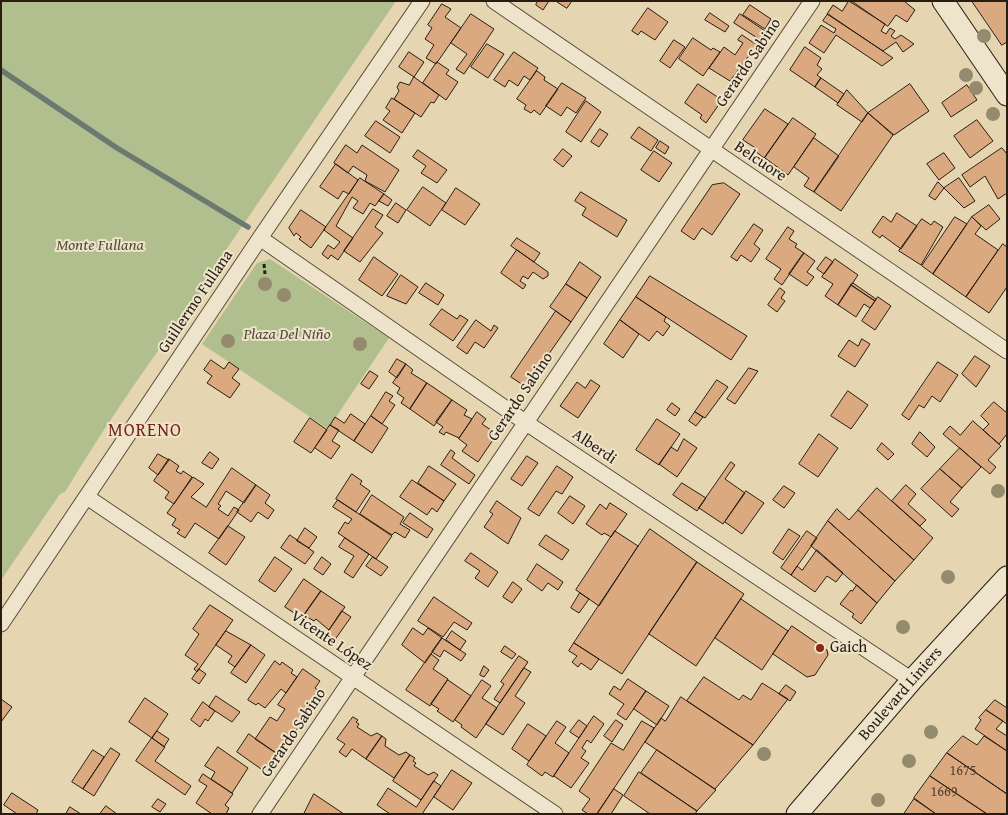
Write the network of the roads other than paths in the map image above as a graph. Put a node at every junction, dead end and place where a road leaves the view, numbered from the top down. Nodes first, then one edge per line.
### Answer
1 (422, 1) edge
2 (494, 1) edge
3 (812, 1) edge
4 (943, 1) edge
5 (1007, 95) edge
6 (712, 150) junction
7 (260, 238) junction
8 (1007, 351) edge
9 (525, 422) junction
10 (87, 497) junction
11 (1007, 577) edge
12 (1, 624) edge
13 (353, 678) junction
14 (912, 680) junction
15 (260, 814) edge
16 (555, 814) edge
17 (797, 814) edge

1 - 7 street, Guillermo Fullana
2 - 6 street, Belcuore
3 - 6 street, Gerardo Sabino
4 - 5 main road
6 - 8 street, Belcuore
6 - 9 street, Gerardo Sabino
7 - 9 street, Alberdi
7 - 10 street, Guillermo Fullana
9 - 13 street, Gerardo Sabino
9 - 14 street, Alberdi
10 - 12 street, Guillermo Fullana
10 - 13 street, Vicente López
11 - 14 main road, Boulevard Liniers
13 - 15 street, Gerardo Sabino
13 - 16 street, Vicente López
14 - 17 main road, Boulevard Liniers

